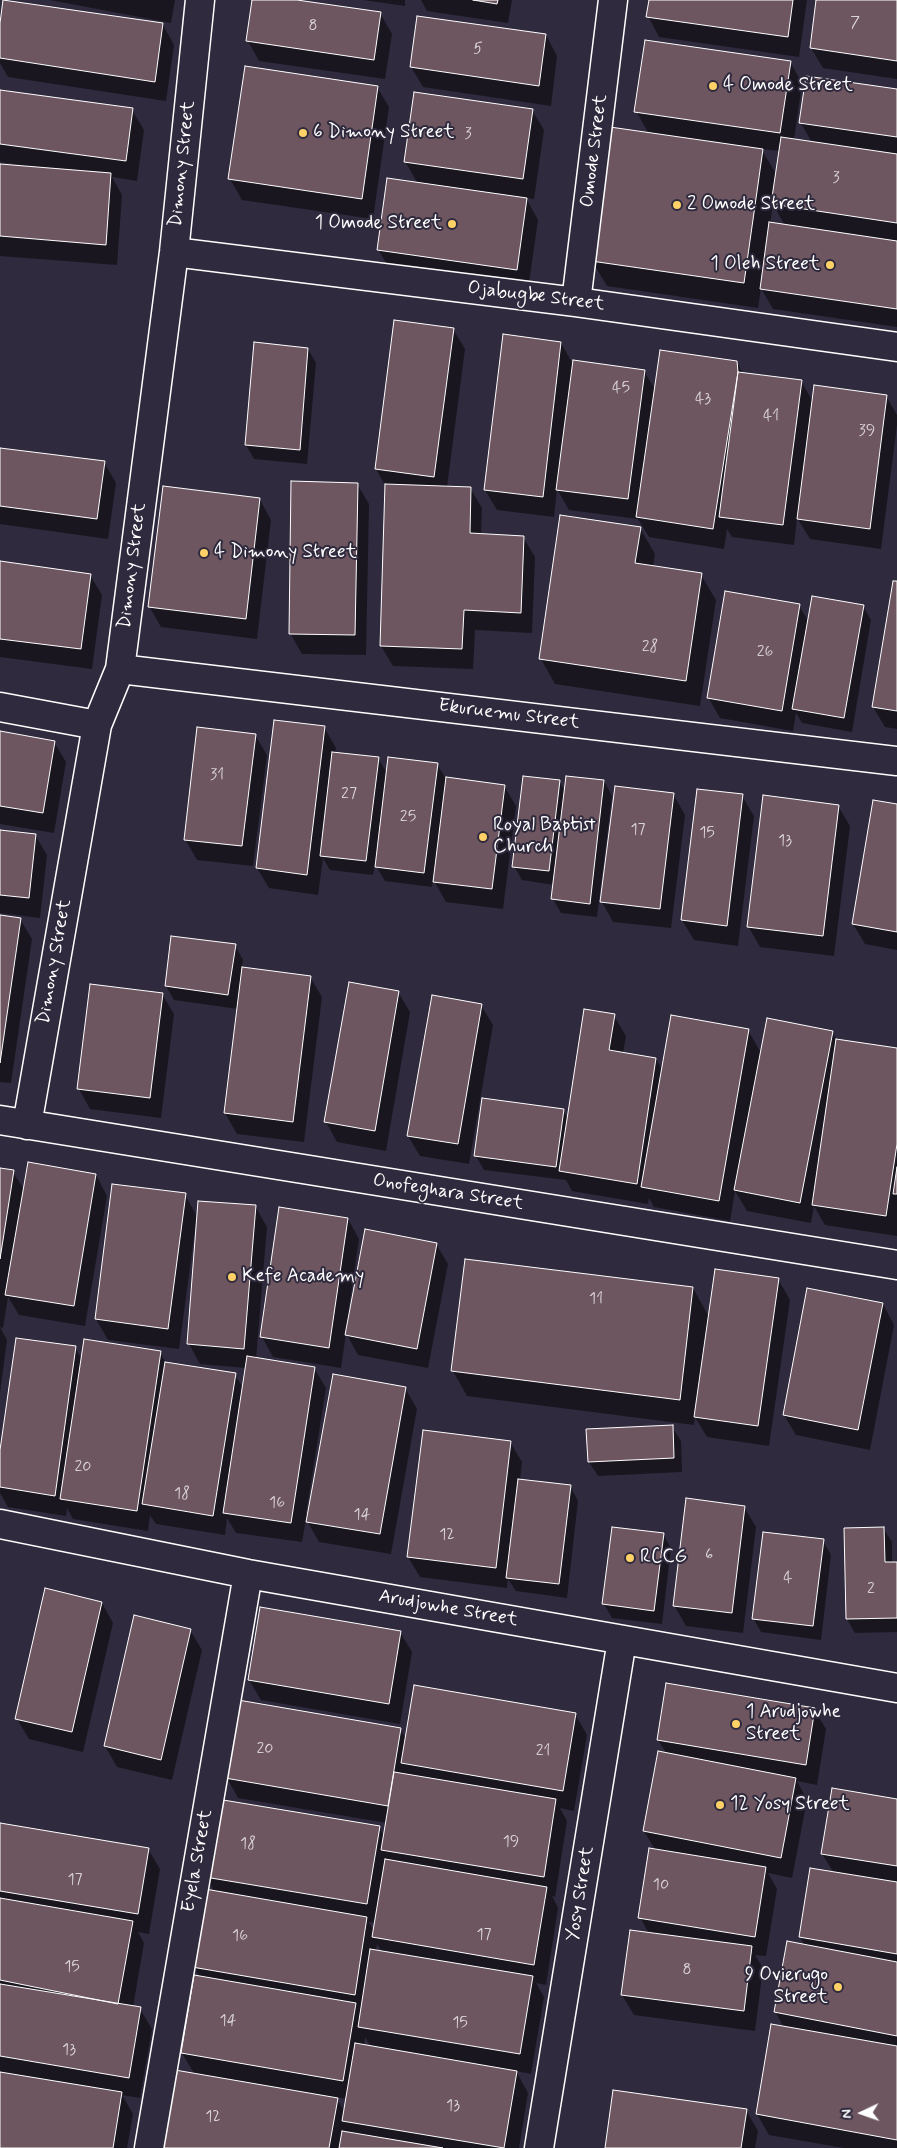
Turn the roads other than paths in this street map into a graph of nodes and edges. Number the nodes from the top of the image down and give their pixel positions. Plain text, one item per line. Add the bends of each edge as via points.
1 (200, 0) edge
2 (613, 0) edge
3 (174, 252) junction
4 (576, 302) junction
5 (897, 347) edge
6 (120, 670) junction
7 (0, 708) edge
8 (97, 725) junction
9 (897, 761) edge
10 (0, 1120) edge
11 (26, 1125) junction
12 (897, 1265) edge
13 (0, 1524) edge
14 (248, 1574) junction
15 (622, 1640) junction
16 (897, 1688) edge
17 (149, 2148) edge
18 (539, 2148) edge

1 - 3 street, Dimony Street
2 - 4 street, Omode Street
3 - 4 street, Ojabugbe Street
3 - 6 street, Dimony Street
4 - 5 street, Ojabugbe Street
6 - 8 street, Dimony Street
6 - 9 street, Ekuruemu Street
7 - 8 street
8 - 11 street, Dimony Street
10 - 11 street, Onofeghara Street
11 - 12 street, Onofeghara Street
13 - 14 street, Arudjowhe Street
14 - 15 street, Arudjowhe Street
14 - 17 street, Eyela Street
15 - 16 street, Arudjowhe Street
15 - 18 street, Yosy Street

